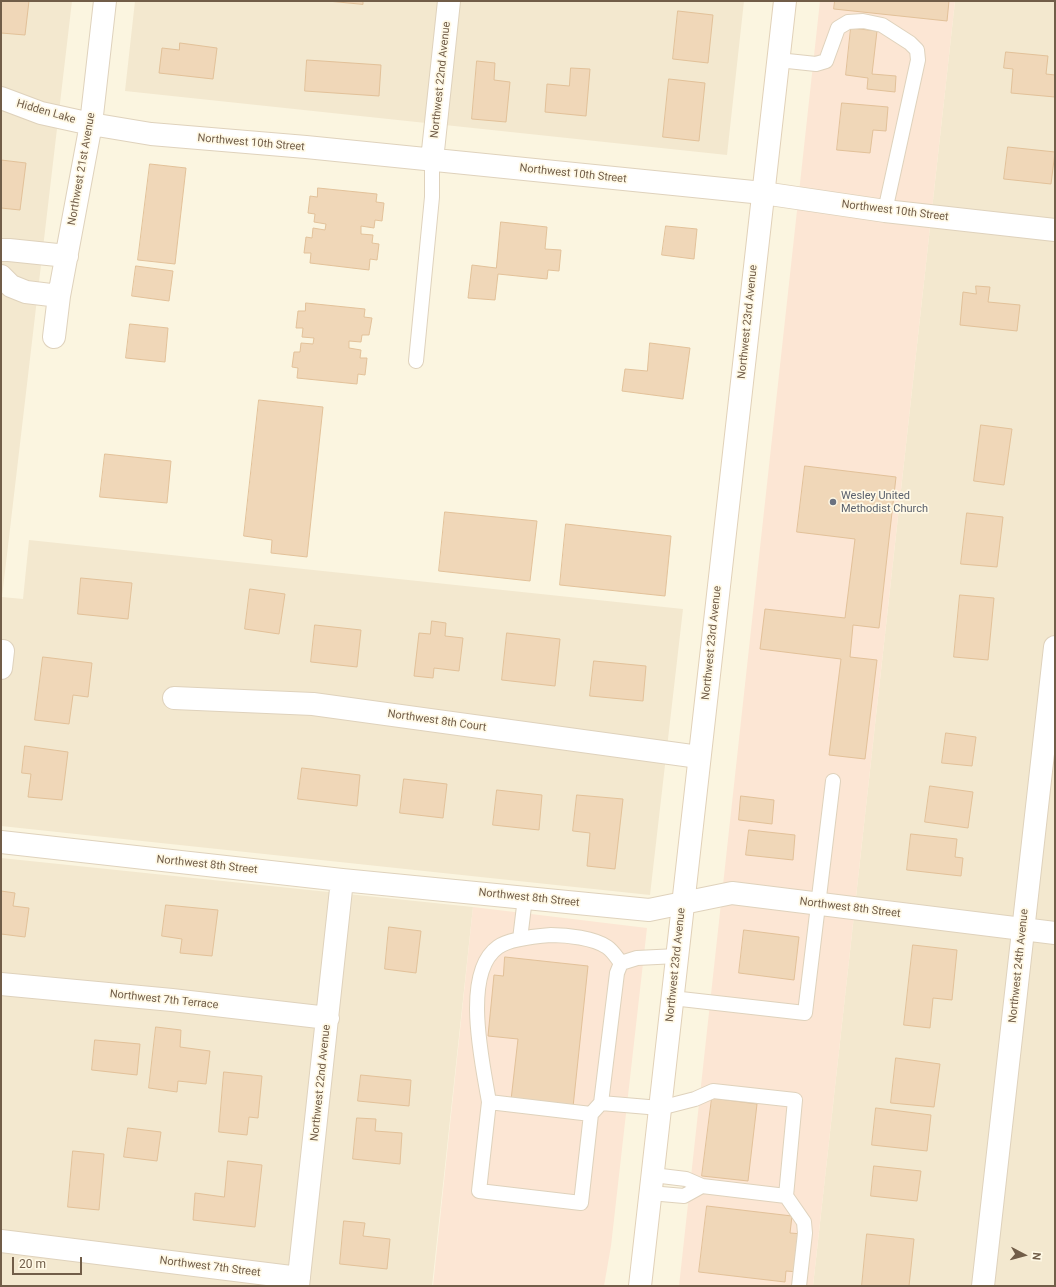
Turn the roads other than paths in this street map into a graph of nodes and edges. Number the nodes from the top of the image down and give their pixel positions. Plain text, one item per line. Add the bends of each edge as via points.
1 (105, 1) edge
2 (449, 1) edge
3 (785, 1) edge
4 (778, 60) junction
5 (1, 98) edge
6 (91, 124) junction
7 (432, 160) junction
8 (763, 193) junction
9 (885, 211) junction
10 (1055, 230) edge
11 (1, 250) edge
12 (67, 256) junction
13 (1, 276) edge
14 (59, 296) junction
15 (54, 337) dead end
16 (416, 361) dead end
17 (1055, 647) edge
18 (1, 651) edge
19 (1, 668) edge
20 (174, 698) dead end
21 (699, 757) junction
22 (833, 781) dead end
23 (1, 842) edge
24 (342, 880) junction
25 (525, 898) junction
26 (683, 903) junction
27 (819, 904) junction
28 (1023, 930) junction
29 (1055, 933) edge
30 (520, 939) junction
31 (677, 956) junction
32 (621, 963) junction
33 (1, 984) edge
34 (672, 998) junction
35 (328, 1018) junction
36 (489, 1102) junction
37 (600, 1103) junction
38 (660, 1108) junction
39 (591, 1114) junction
40 (652, 1184) junction
41 (786, 1196) junction
42 (1, 1241) edge
43 (299, 1282) edge
44 (640, 1286) edge
45 (799, 1286) edge
46 (983, 1286) edge

1 - 6 street, Northwest 21st Avenue
2 - 7 street, Northwest 22nd Avenue
3 - 4 street, Northwest 23rd Avenue
4 - 8 street, Northwest 23rd Avenue
4 - 9 lane via 816,64 826,61 838,28 848,22 863,21 882,25 917,50 918,60
5 - 6 street, Hidden Lake via 41,113
6 - 7 street, Northwest 10th Street via 151,134
6 - 12 street, Northwest 21st Avenue
7 - 8 street, Northwest 10th Street
7 - 16 lane via 432,198
8 - 9 street, Northwest 10th Street
8 - 21 street, Northwest 23rd Avenue
9 - 10 street, Northwest 10th Street
11 - 12 street
12 - 14 street, Northwest 21st Avenue
13 - 14 street via 11,286 26,292
14 - 15 street, Northwest 21st Avenue
17 - 28 street, Northwest 24th Avenue
18 - 19 street
20 - 21 street, Northwest 8th Court via 313,704
21 - 26 street, Northwest 23rd Avenue
22 - 27 lane
23 - 24 street, Northwest 8th Street
24 - 25 street, Northwest 8th Street
24 - 35 street, Northwest 22nd Avenue
25 - 26 street, Northwest 8th Street via 649,910
25 - 30 lane
26 - 27 street, Northwest 8th Street via 732,893
26 - 31 street, Northwest 23rd Avenue
27 - 28 street, Northwest 8th Street
27 - 34 lane via 805,1013
28 - 29 street, Northwest 8th Street
28 - 46 street, Northwest 24th Avenue
30 - 32 lane via 566,935 590,940 607,947
30 - 36 lane via 498,947 488,958 481,973 476,1023
31 - 32 lane via 637,958
31 - 34 street, Northwest 23rd Avenue
32 - 37 lane via 617,973
33 - 35 street, Northwest 7th Terrace
34 - 38 street, Northwest 23rd Avenue
35 - 43 street, Northwest 22nd Avenue
36 - 39 lane
36 - 39 lane via 479,1191 581,1203
37 - 38 lane
37 - 39 lane
38 - 40 street, Northwest 23rd Avenue
38 - 41 lane via 713,1091 795,1100
40 - 41 lane via 684,1196 702,1186
40 - 44 street, Northwest 23rd Avenue
41 - 45 lane via 804,1222
42 - 43 street, Northwest 7th Street

